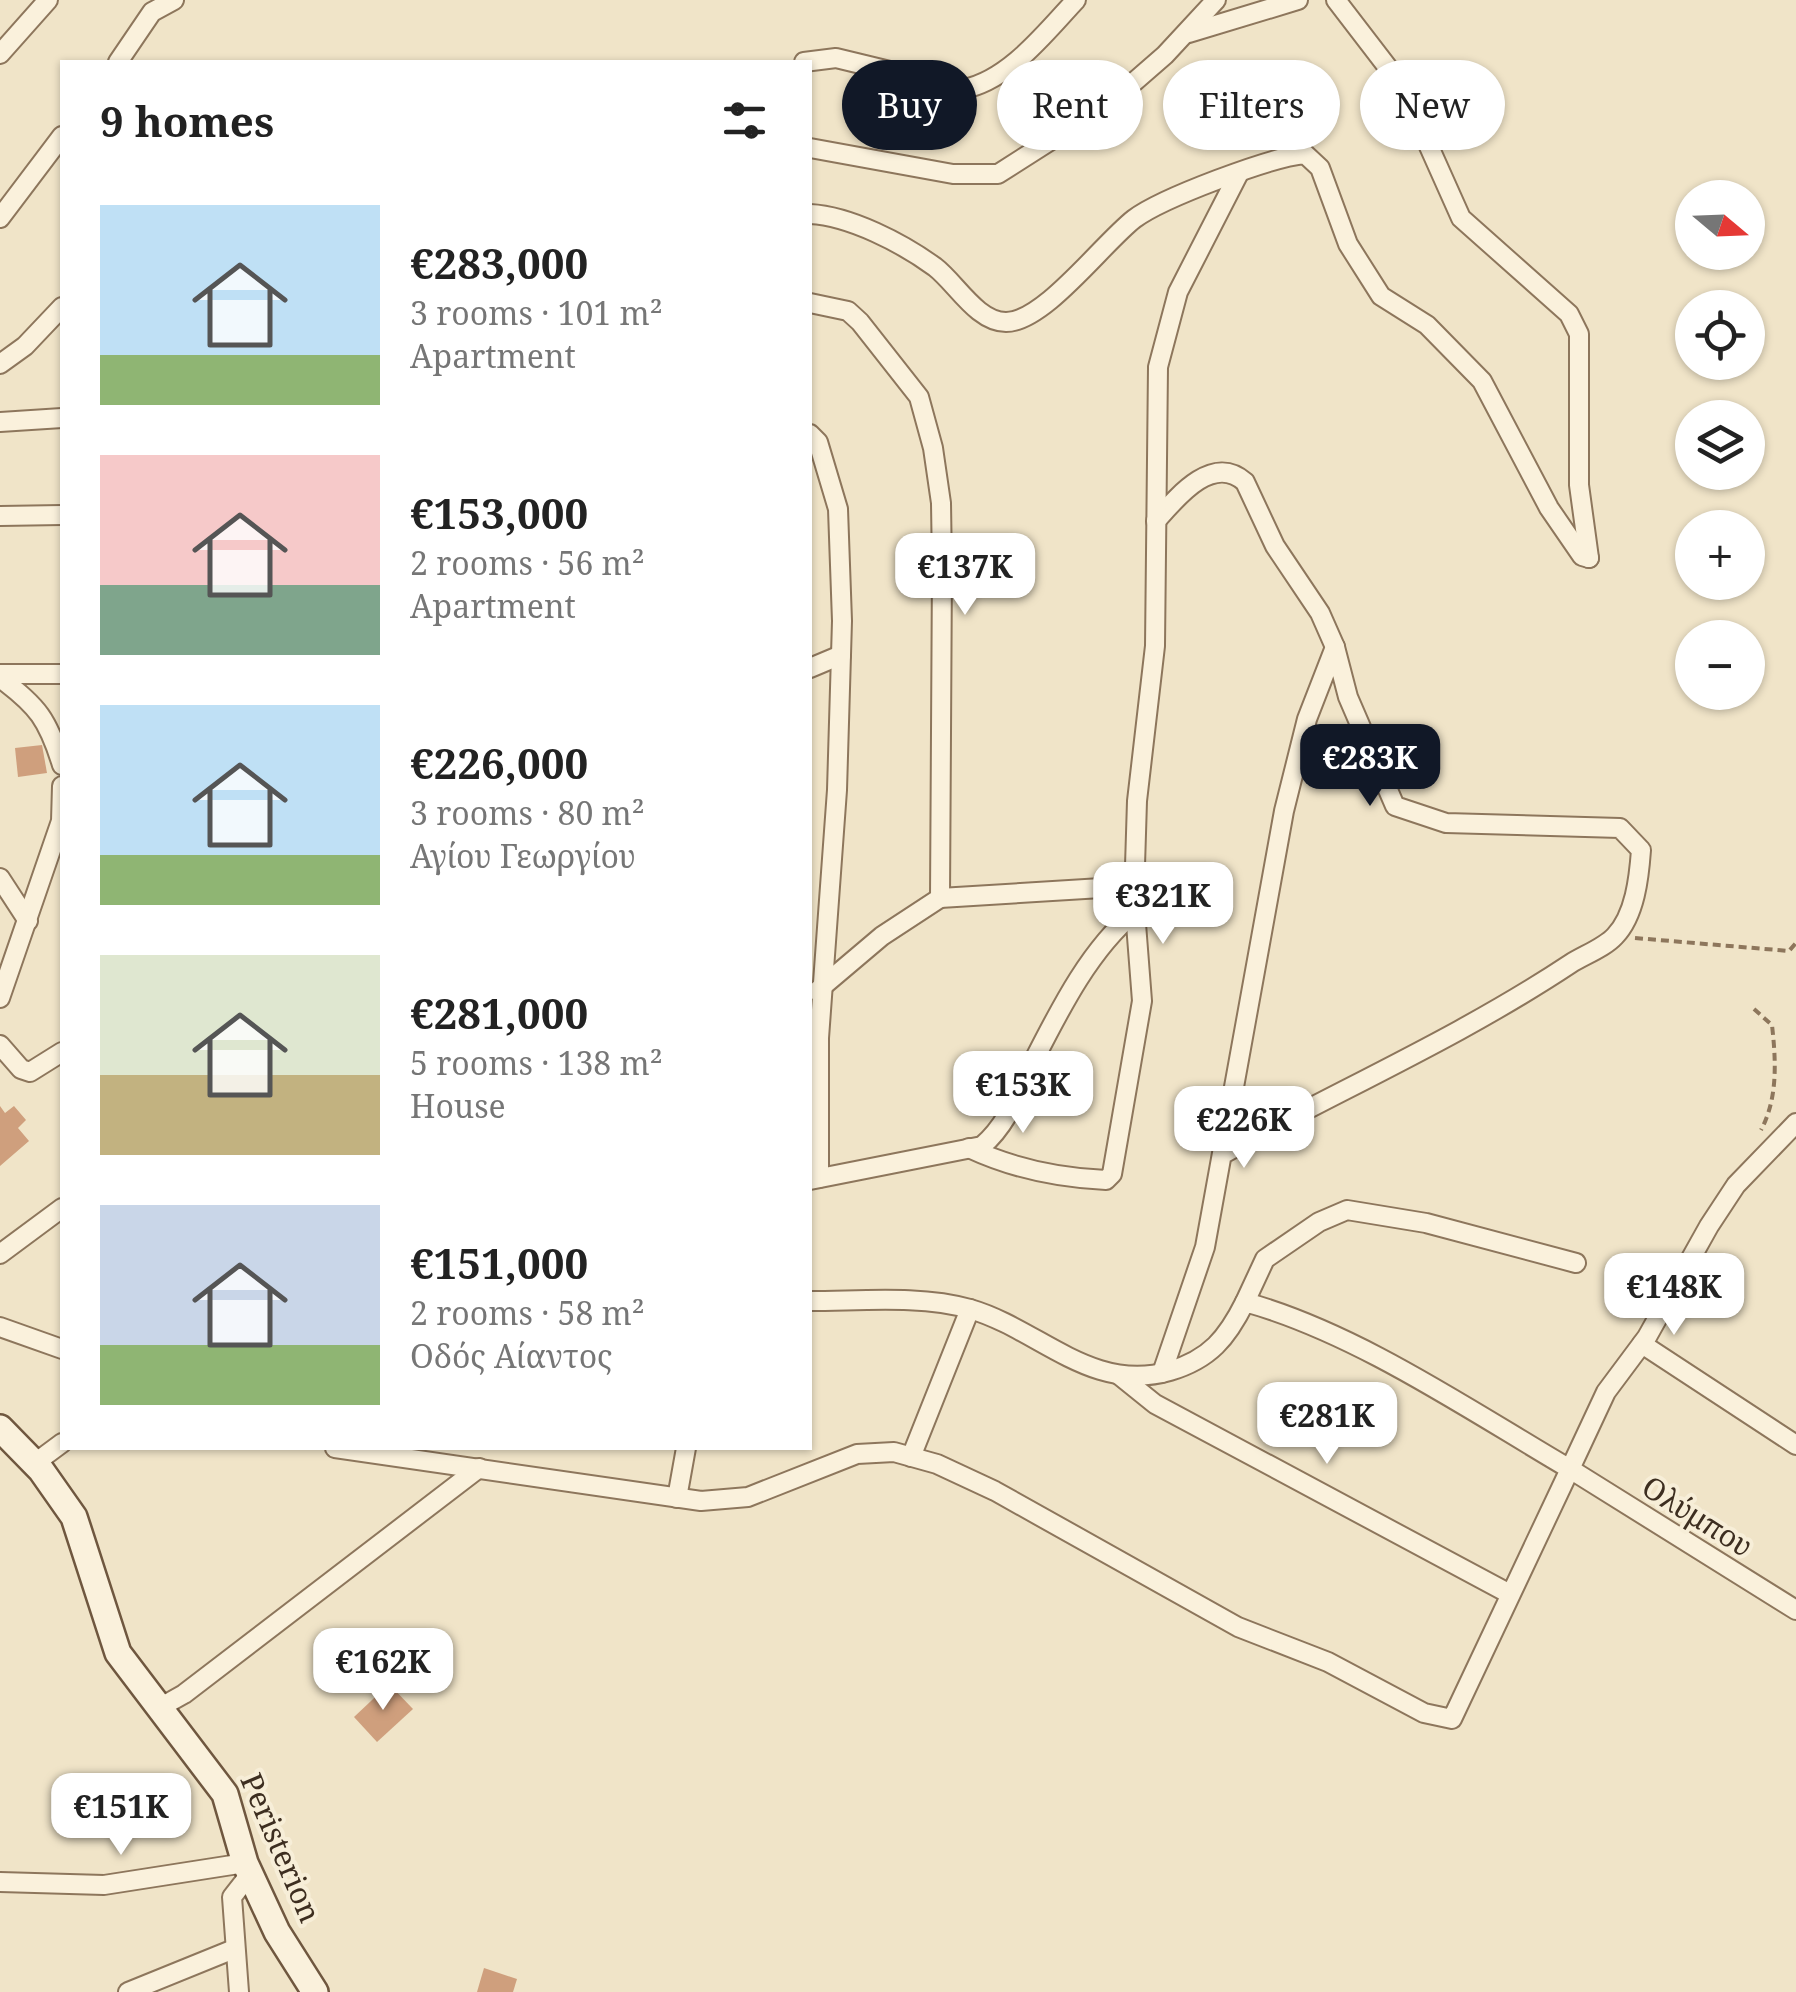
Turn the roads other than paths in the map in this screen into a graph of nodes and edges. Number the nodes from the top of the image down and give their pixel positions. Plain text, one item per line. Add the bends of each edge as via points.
1 (48, 0) edge
2 (174, 0) edge
3 (1076, 0) edge
4 (1216, 0) edge
5 (1298, 0) edge
6 (1336, 0) edge
7 (1184, 35) junction
8 (0, 54) edge
9 (119, 60) edge
10 (812, 61) edge
11 (60, 139) edge
12 (812, 148) edge
13 (1239, 172) junction
14 (812, 214) edge
15 (0, 218) edge
16 (812, 304) edge
17 (60, 309) edge
18 (0, 364) edge
19 (60, 418) edge
20 (0, 422) edge
21 (812, 436) edge
22 (0, 516) edge
23 (60, 516) edge
24 (1156, 521) junction
25 (1335, 647) junction
26 (841, 655) junction
27 (812, 667) edge
28 (60, 674) edge
29 (0, 676) edge
30 (60, 760) edge
31 (60, 827) edge
32 (831, 870) junction
33 (0, 878) edge
34 (812, 880) edge
35 (1134, 886) junction
36 (940, 898) junction
37 (1135, 912) junction
38 (28, 921) junction
39 (816, 992) edge
40 (0, 998) edge
41 (0, 1045) edge
42 (60, 1053) edge
43 (1796, 1124) edge
44 (969, 1148) junction
45 (1223, 1154) junction
46 (815, 1179) edge
47 (60, 1209) edge
48 (0, 1254) edge
49 (1576, 1264) dead end
50 (812, 1301) edge
51 (1245, 1302) junction
52 (970, 1309) junction
53 (0, 1327) edge
54 (1642, 1344) junction
55 (60, 1348) edge
56 (1162, 1373) junction
57 (1118, 1375) junction
58 (2, 1433) edge
59 (60, 1444) edge
60 (1796, 1445) edge
61 (364, 1450) edge
62 (686, 1450) edge
63 (450, 1456) edge
64 (912, 1457) junction
65 (35, 1463) junction
66 (478, 1468) junction
67 (1570, 1468) junction
68 (677, 1498) junction
69 (1508, 1593) junction
70 (1796, 1610) edge
71 (159, 1708) junction
72 (247, 1869) junction
73 (0, 1882) edge
74 (234, 1949) junction
75 (128, 1992) edge
76 (239, 1992) edge
77 (315, 1992) edge

1 - 8 street
2 - 9 street via 152,12
3 - 10 street via 983,85 964,89 836,58
4 - 7 street
5 - 7 street
6 - 13 street via 1402,86 1460,218 1570,314 1580,334 1579,485 1589,558 1549,508 1482,381 1427,325 1381,296 1348,244 1320,168 1304,154 1276,156
7 - 12 street via 1110,102 998,174 952,174
11 - 15 street
13 - 14 street via 1138,216 1033,317 1006,322 991,319 934,267 834,215
13 - 24 street via 1178,292 1158,367
16 - 36 street via 848,311 860,322 918,397 934,448 942,567
17 - 18 street
19 - 20 street
21 - 26 street via 838,510
22 - 23 street
24 - 25 street via 1214,472 1237,475
24 - 35 street via 1155,646 1136,801
25 - 45 street via 1288,792
25 - 45 street via 1379,774 1403,812 1482,825 1620,828 1641,850 1640,873 1615,937 1466,1029
26 - 27 street
26 - 32 street
28 - 29 street
29 - 30 street via 34,702
31 - 38 street
32 - 34 street
32 - 39 street
33 - 38 street
35 - 36 street
35 - 37 street
36 - 39 street
37 - 44 street via 1057,1014 999,1132
37 - 44 street via 1142,1002 1112,1174 1106,1180 1055,1174
38 - 40 street
39 - 46 street
41 - 42 street via 30,1072
43 - 54 street via 1736,1184
44 - 46 street
45 - 56 street via 1205,1247
47 - 48 street
49 - 51 street via 1426,1223 1347,1210 1265,1259
50 - 52 street
51 - 56 street via 1209,1354
51 - 67 street, Ολύμπου via 1340,1339
52 - 57 street
52 - 64 street
53 - 55 street
54 - 60 street
54 - 67 street via 1606,1392
56 - 57 street
57 - 69 street via 1155,1404
58 - 65 street, Peristerion
59 - 65 street
61 - 63 street
62 - 68 street
63 - 66 street
64 - 68 street via 857,1454 748,1497
64 - 69 street via 994,1490 1238,1627 1328,1662 1424,1713 1452,1719
65 - 71 street, Peristerion via 74,1517 118,1653
66 - 68 street
66 - 71 street
67 - 69 street
67 - 70 street, Ολύμπου
71 - 72 street, Peristerion via 226,1794
72 - 73 street via 104,1884
72 - 74 street via 232,1897
72 - 77 street, Peristerion
74 - 75 street
74 - 76 street

